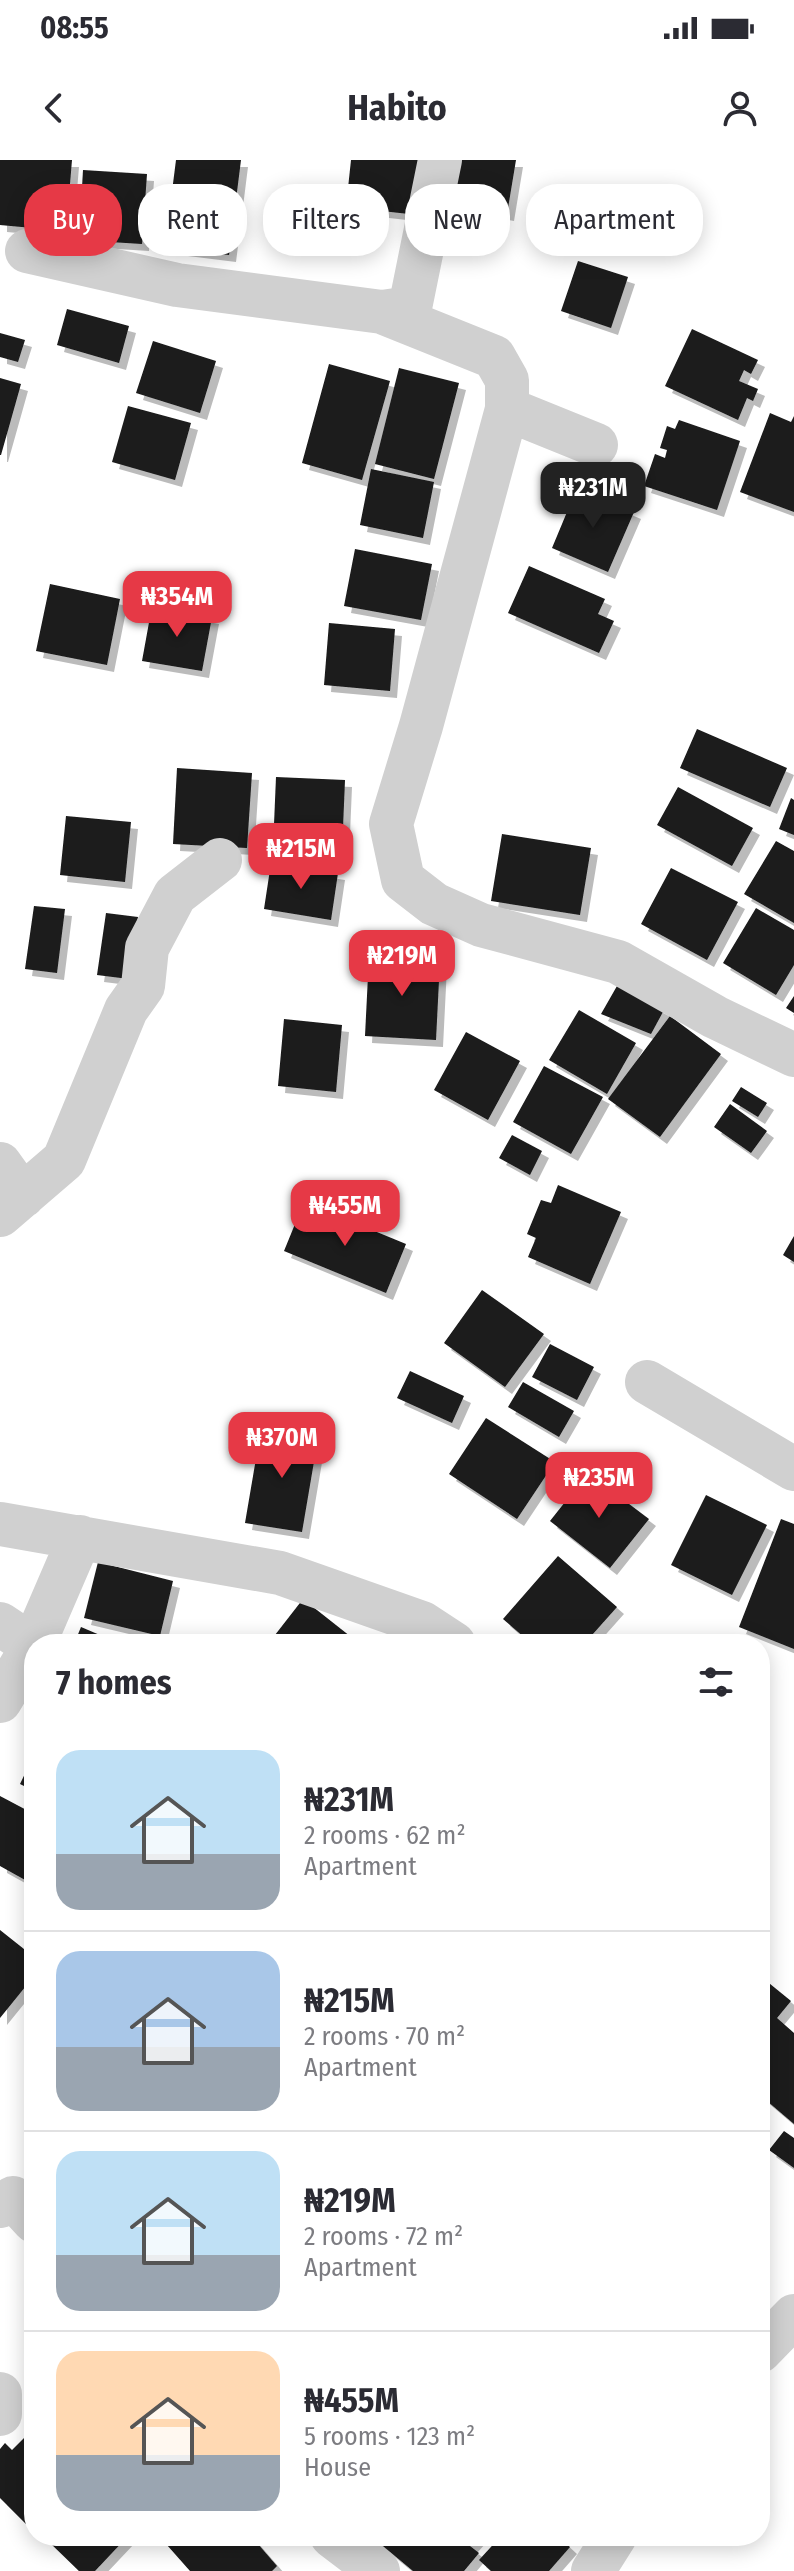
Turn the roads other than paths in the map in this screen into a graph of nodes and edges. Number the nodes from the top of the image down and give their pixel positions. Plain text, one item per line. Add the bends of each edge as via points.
1 (440, 160) edge
2 (49, 256) edge
3 (382, 312) junction
4 (507, 409) junction
5 (596, 445) dead end
6 (220, 860) dead end
7 (794, 1055) edge
8 (8, 1192) edge
9 (647, 1382) dead end
10 (794, 1469) edge
11 (0, 1524) edge
12 (80, 1537) junction
13 (439, 1634) edge
14 (16, 1635) edge
15 (0, 1701) edge
16 (794, 2316) edge
17 (770, 2341) edge
18 (0, 2394) edge
19 (0, 2414) edge
20 (345, 2546) edge
21 (609, 2546) edge
22 (378, 2571) edge
23 (593, 2571) edge

1 - 3 street via 410,308
2 - 3 street via 177,285
3 - 4 street via 494,357 507,380
4 - 5 street
4 - 7 street via 391,824 403,880 434,904 481,925 618,962
6 - 8 street via 175,895 147,948 143,986 126,1010 64,1160
9 - 10 street
11 - 12 street
12 - 13 street via 280,1573 422,1623
12 - 14 street
14 - 15 street
16 - 17 street
18 - 19 street
20 - 22 street
21 - 23 street

